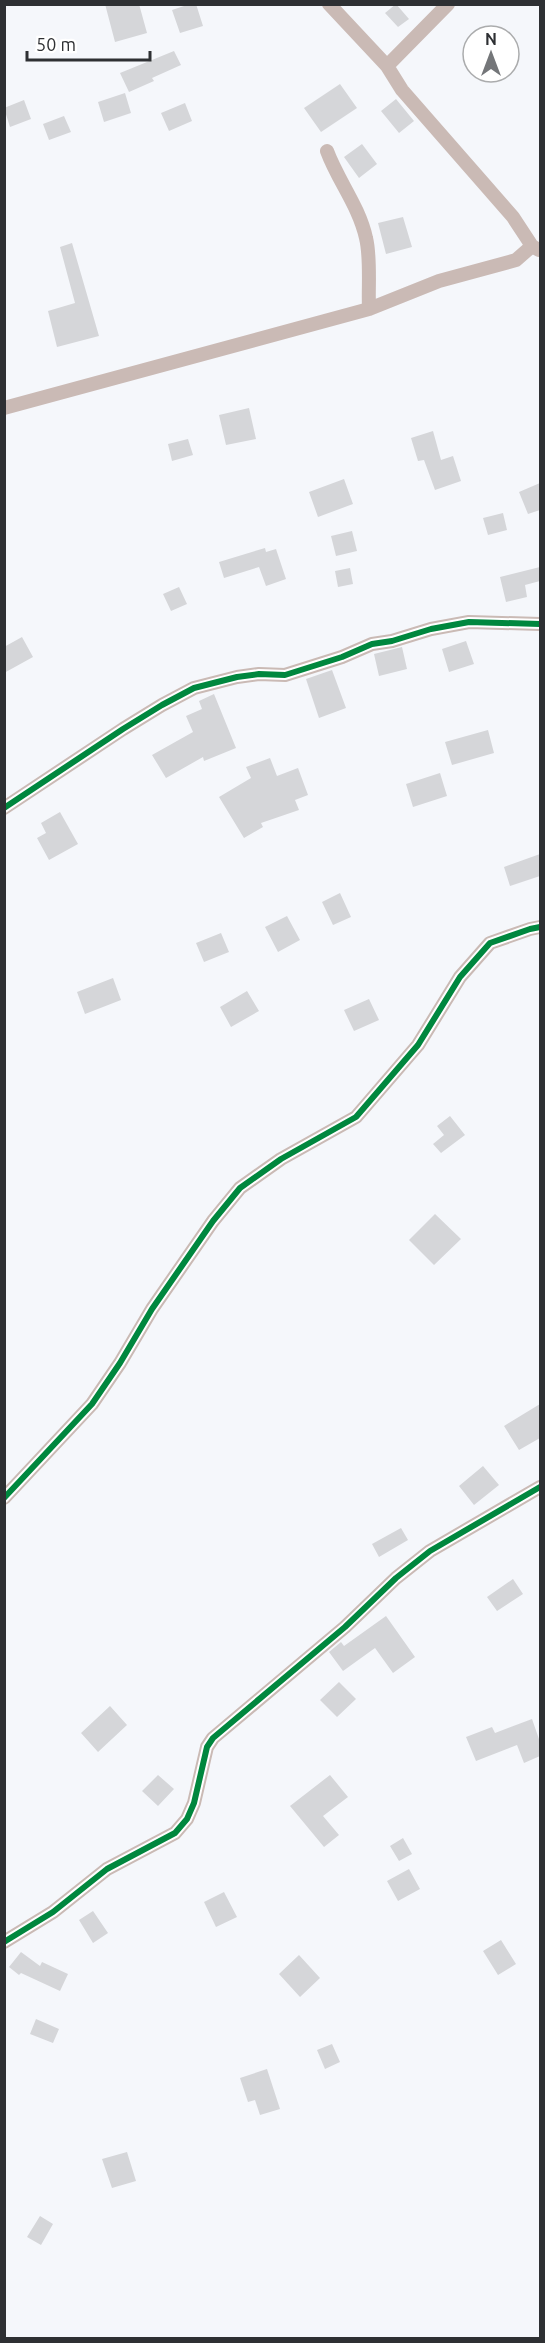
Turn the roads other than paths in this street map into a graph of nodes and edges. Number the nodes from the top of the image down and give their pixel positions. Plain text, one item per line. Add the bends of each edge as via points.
1 (329, 4) edge
2 (448, 4) edge
3 (387, 66) junction
4 (327, 152) dead end
5 (536, 248) edge
6 (369, 309) junction
7 (4, 408) edge
8 (540, 624) edge
9 (4, 808) edge
10 (540, 927) edge
11 (540, 1487) edge
12 (4, 1498) edge
13 (4, 1942) edge

1 - 3 street
2 - 3 street
3 - 5 street via 402,90
4 - 6 street via 354,204 366,238
5 - 6 street via 516,260 439,281
6 - 7 street
8 - 9 street via 469,622 431,629 372,644 285,675 258,674 194,688 113,735
10 - 12 street via 490,943 460,977 418,1045 356,1117 281,1159 240,1188 152,1309 92,1404
11 - 13 street via 430,1551 213,1738 207,1747 188,1819 176,1833 107,1869 53,1912

